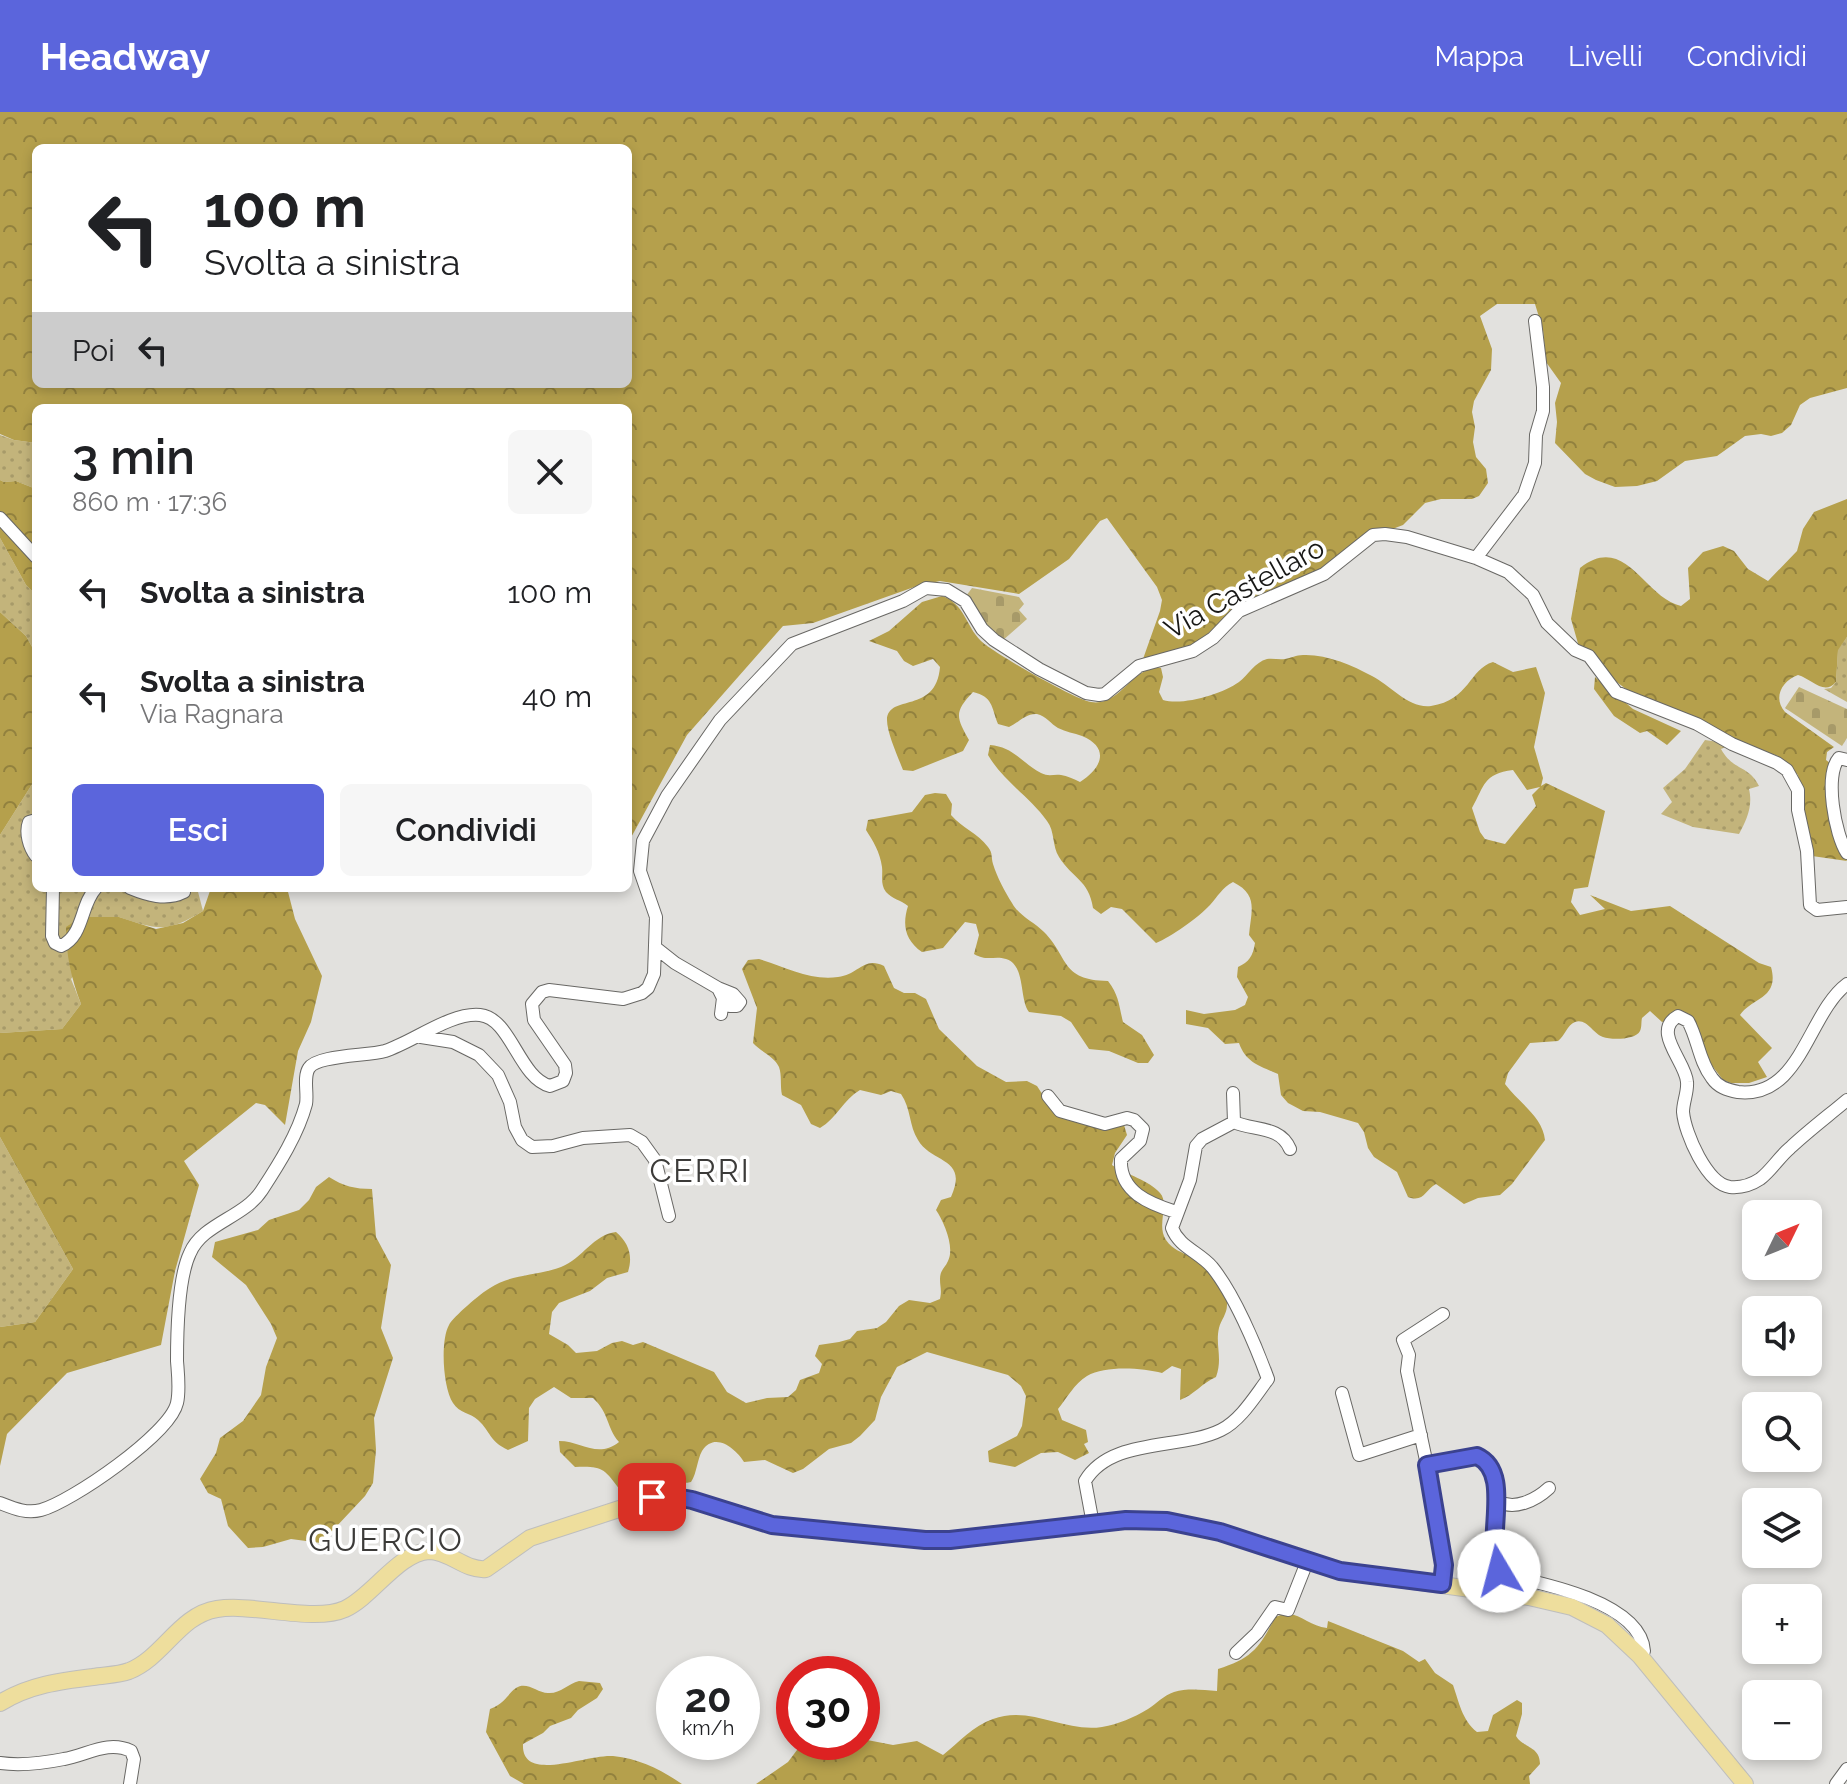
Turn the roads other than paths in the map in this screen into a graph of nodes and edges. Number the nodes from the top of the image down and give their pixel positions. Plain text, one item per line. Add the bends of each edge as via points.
1 (1535, 321) dead end
2 (0, 518) edge
3 (32, 553) edge
4 (1476, 558) junction
5 (1847, 760) edge
6 (32, 821) edge
7 (32, 850) edge
8 (1847, 853) edge
9 (53, 892) edge
10 (93, 892) edge
11 (144, 892) edge
12 (184, 892) dead end
13 (1847, 907) edge
14 (656, 948) junction
15 (1847, 984) edge
16 (721, 1001) dead end
17 (420, 1036) junction
18 (1233, 1093) dead end
19 (1048, 1096) dead end
20 (1847, 1100) edge
21 (1234, 1122) junction
22 (1290, 1149) dead end
23 (1176, 1212) junction
24 (669, 1216) dead end
25 (1443, 1314) dead end
26 (1342, 1393) dead end
27 (1421, 1435) junction
28 (1427, 1465) junction
29 (1549, 1488) dead end
30 (1498, 1501) junction
31 (0, 1503) edge
32 (1093, 1524) junction
33 (1307, 1562) junction
34 (1442, 1584) junction
35 (1236, 1653) dead end
36 (1640, 1656) junction
37 (0, 1703) edge
38 (0, 1763) edge
39 (1847, 1769) edge
40 (130, 1784) edge
41 (1745, 1784) edge
42 (1836, 1784) edge

1 - 4 street via 1543,411 1535,463 1524,495
2 - 3 street
4 - 13 street, Via Castellaro via 1508,572 1533,595 1547,623 1589,656 1616,692 1697,724 1787,770 1798,790 1812,908
4 - 14 street, Via Castellaro via 1392,533 1373,535 1324,574 1239,611 1193,651 1139,666 1099,695 1039,669 994,640 965,601 947,590 926,588 809,635 789,645 720,720 643,841 640,871 656,917
5 - 8 street via 1839,758 1833,773 1836,829
6 - 7 street via 27,829
9 - 10 street via 52,936 61,946 73,936
11 - 12 street via 170,897
14 - 16 street
14 - 17 street via 652,980 635,996 612,999 549,990 537,997 532,1004 534,1020 565,1065 565,1077 554,1085 543,1084 488,1016 459,1017
15 - 20 street via 1791,1065 1757,1090 1718,1085 1688,1021 1678,1016 1668,1028 1687,1081 1685,1123 1705,1168 1725,1186 1742,1187 1762,1178
17 - 24 street via 453,1042 479,1055 498,1075 515,1127 532,1147 633,1136 655,1160
17 - 31 street via 384,1051 333,1058 309,1068 306,1104 261,1192 190,1251 177,1329 177,1403 165,1426 52,1506 28,1511
18 - 21 street
19 - 23 street via 1060,1111 1098,1123 1127,1118 1138,1122 1143,1129 1140,1141 1121,1159 1125,1179 1138,1196
21 - 22 street via 1271,1132
21 - 23 street via 1196,1146 1190,1180
23 - 32 street via 1175,1236 1210,1265 1227,1289 1268,1379 1221,1430 1133,1450 1094,1470 1085,1481
25 - 27 street via 1403,1340
26 - 27 street via 1359,1455
27 - 28 street
28 - 30 street via 1470,1455 1485,1459
28 - 34 street via 1444,1565
29 - 30 street via 1529,1502
30 - 36 street via 1493,1542 1499,1571 1615,1611 1639,1632 1644,1651
32 - 33 main road via 1136,1519 1193,1525
32 - 37 main road via 925,1540 772,1525 692,1500 659,1496 530,1538 486,1569 433,1551 419,1554 342,1610 213,1610 191,1619 150,1658 126,1672 43,1684
33 - 34 main road via 1349,1573
33 - 35 street via 1288,1610 1275,1607
34 - 36 main road via 1572,1607 1607,1625
36 - 41 main road
38 - 40 street via 40,1763 122,1747 134,1759
39 - 42 street

